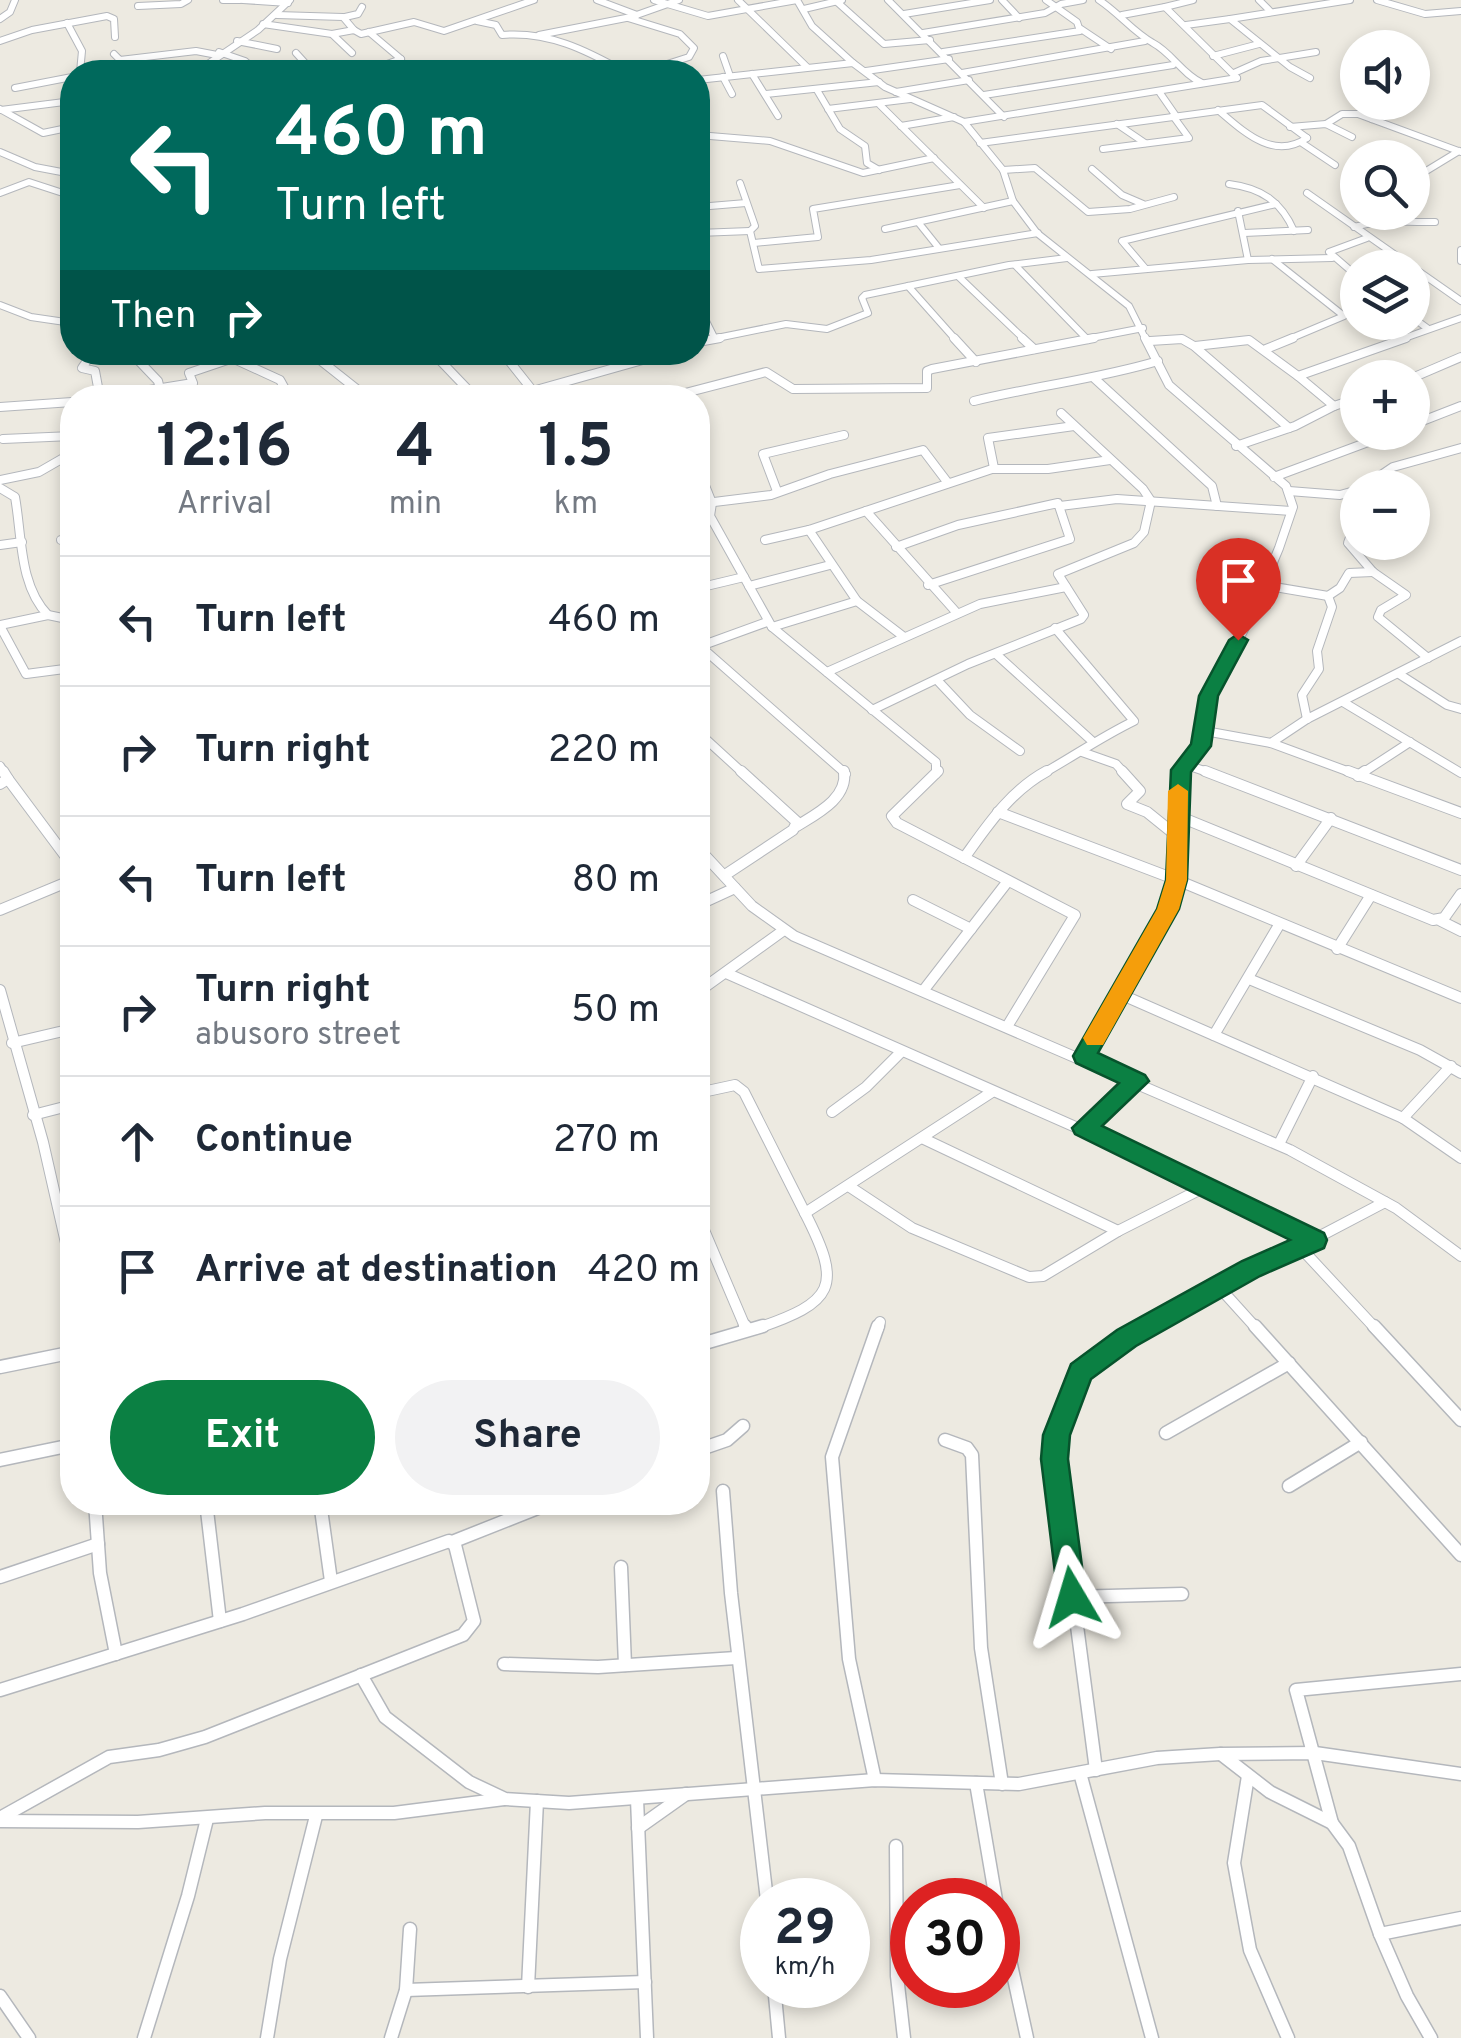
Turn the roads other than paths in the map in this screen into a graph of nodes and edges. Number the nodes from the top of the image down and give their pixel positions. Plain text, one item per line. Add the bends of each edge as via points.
1 (15, 0) edge
2 (188, 0) edge
3 (223, 0) edge
4 (241, 0) edge
5 (534, 0) edge
6 (598, 0) edge
7 (654, 0) edge
8 (679, 0) edge
9 (738, 0) edge
10 (797, 0) edge
11 (845, 0) edge
12 (888, 0) edge
13 (990, 0) edge
14 (1002, 0) edge
15 (1046, 0) edge
16 (1083, 0) edge
17 (1099, 0) edge
18 (1194, 0) edge
19 (1259, 0) edge
20 (1304, 0) edge
21 (1350, 0) edge
22 (1377, 0) edge
23 (289, 1) edge
24 (836, 1) edge
25 (1333, 1) edge
26 (667, 5) junction
27 (138, 6) dead end
28 (1310, 6) junction
29 (362, 7) dead end
30 (1165, 7) junction
31 (750, 8) junction
32 (1058, 8) junction
33 (804, 9) junction
34 (1461, 11) edge
35 (1270, 12) junction
36 (904, 14) junction
37 (277, 15) junction
38 (638, 15) junction
39 (1122, 15) junction
40 (345, 18) junction
41 (627, 18) junction
42 (1019, 18) junction
43 (0, 19) edge
44 (1230, 19) junction
45 (475, 20) junction
46 (67, 23) junction
47 (262, 24) junction
48 (1186, 25) junction
49 (1081, 29) junction
50 (354, 30) junction
51 (369, 32) junction
52 (923, 33) junction
53 (332, 34) junction
54 (539, 35) junction
55 (116, 37) dead end
56 (930, 40) junction
57 (0, 41) edge
58 (237, 41) junction
59 (1145, 41) junction
60 (1259, 44) junction
61 (276, 49) dead end
62 (1111, 49) junction
63 (1316, 52) dead end
64 (296, 53) dead end
65 (352, 53) dead end
66 (114, 54) dead end
67 (218, 54) junction
68 (1272, 54) junction
69 (723, 56) dead end
70 (946, 56) junction
71 (1213, 56) junction
72 (1280, 58) junction
73 (81, 60) edge
74 (211, 60) edge
75 (241, 60) edge
76 (302, 60) edge
77 (401, 60) edge
78 (602, 60) edge
79 (679, 60) edge
80 (1261, 61) junction
81 (853, 62) junction
82 (1173, 64) junction
83 (808, 68) junction
84 (866, 71) junction
85 (962, 73) junction
86 (1234, 73) junction
87 (752, 74) junction
88 (726, 76) junction
89 (710, 78) edge
90 (1310, 78) dead end
91 (60, 79) edge
92 (969, 80) junction
93 (879, 82) junction
94 (1219, 83) junction
95 (15, 88) dead end
96 (817, 90) junction
97 (896, 92) junction
98 (1160, 92) junction
99 (732, 94) dead end
100 (766, 94) junction
101 (984, 95) junction
102 (911, 98) junction
103 (60, 103) edge
104 (880, 104) junction
105 (828, 108) junction
106 (1217, 109) junction
107 (1, 110) edge
108 (778, 116) dead end
109 (1175, 116) junction
110 (955, 117) junction
111 (1004, 117) junction
112 (1340, 117) edge
113 (1375, 120) edge
114 (964, 122) junction
115 (1117, 124) junction
116 (1326, 124) junction
117 (900, 126) junction
118 (1290, 127) junction
119 (60, 129) edge
120 (710, 136) edge
121 (1352, 137) dead end
122 (1302, 142) junction
123 (980, 143) junction
124 (1145, 143) junction
125 (1103, 149) dead end
126 (1460, 151) edge
127 (0, 152) edge
128 (934, 158) junction
129 (1335, 165) dead end
130 (1092, 168) dead end
131 (1430, 169) edge
132 (1002, 170) junction
133 (880, 171) junction
134 (60, 172) edge
135 (740, 182) dead end
136 (1228, 184) dead end
137 (960, 185) junction
138 (60, 192) edge
139 (1306, 192) dead end
140 (0, 194) edge
141 (1174, 197) dead end
142 (1013, 201) junction
143 (746, 204) junction
144 (1138, 204) junction
145 (1276, 204) junction
146 (710, 206) edge
147 (984, 208) junction
148 (1238, 212) junction
149 (1340, 217) edge
150 (918, 222) junction
151 (1430, 222) edge
152 (1436, 222) dead end
153 (884, 229) dead end
154 (1308, 230) dead end
155 (1358, 230) edge
156 (750, 231) junction
157 (1294, 231) junction
158 (710, 233) edge
159 (1244, 233) junction
160 (1038, 234) junction
161 (1367, 238) junction
162 (754, 243) junction
163 (938, 248) junction
164 (1461, 250) edge
165 (1067, 258) junction
166 (1332, 258) junction
167 (1272, 259) junction
168 (1248, 260) junction
169 (1461, 261) edge
170 (1015, 264) junction
171 (1340, 264) edge
172 (1145, 268) junction
173 (1092, 274) junction
174 (959, 277) junction
175 (908, 286) junction
176 (1456, 293) edge
177 (1461, 301) edge
178 (0, 305) edge
179 (1461, 318) edge
180 (60, 321) edge
181 (1430, 327) edge
182 (1143, 328) junction
183 (710, 329) edge
184 (714, 337) junction
185 (710, 338) edge
186 (1088, 340) junction
187 (1395, 340) edge
188 (1150, 341) junction
189 (1194, 346) junction
190 (1266, 348) junction
191 (1034, 349) junction
192 (1461, 357) edge
193 (1158, 361) junction
194 (976, 362) junction
195 (84, 365) edge
196 (142, 365) edge
197 (210, 365) edge
198 (248, 365) edge
199 (329, 365) edge
200 (444, 365) edge
201 (512, 365) edge
202 (627, 365) edge
203 (1430, 370) edge
204 (1298, 376) junction
205 (1094, 378) junction
206 (98, 385) edge
207 (161, 385) edge
208 (188, 385) edge
209 (283, 385) edge
210 (353, 385) edge
211 (464, 385) edge
212 (528, 385) edge
213 (555, 385) edge
214 (710, 387) edge
215 (974, 400) dead end
216 (60, 403) edge
217 (1340, 404) edge
218 (1334, 406) junction
219 (1461, 406) edge
220 (0, 407) edge
221 (1060, 413) dead end
222 (1430, 419) edge
223 (1074, 426) junction
224 (1289, 428) junction
225 (844, 435) dead end
226 (60, 437) edge
227 (3, 439) dead end
228 (1236, 446) junction
229 (1461, 448) edge
230 (1346, 450) edge
231 (60, 457) edge
232 (1110, 460) junction
233 (994, 468) junction
234 (1388, 470) edge
235 (1274, 477) junction
236 (0, 480) edge
237 (948, 483) junction
238 (0, 488) edge
239 (777, 491) junction
240 (1289, 491) junction
241 (1340, 491) edge
242 (710, 497) edge
243 (1151, 501) junction
244 (712, 502) junction
245 (1060, 506) junction
246 (1217, 506) junction
247 (866, 511) junction
248 (1292, 511) junction
249 (809, 530) junction
250 (765, 540) dead end
251 (22, 542) junction
252 (0, 545) edge
253 (896, 547) junction
254 (1363, 560) edge
255 (830, 565) junction
256 (1373, 572) junction
257 (746, 582) junction
258 (928, 584) junction
259 (1263, 585) junction
260 (710, 586) edge
261 (1066, 587) junction
262 (1328, 596) junction
263 (857, 601) junction
264 (956, 612) junction
265 (48, 616) junction
266 (60, 618) edge
267 (769, 624) junction
268 (0, 625) edge
269 (1055, 628) junction
270 (904, 637) junction
271 (1461, 641) edge
272 (710, 643) edge
273 (996, 654) junction
274 (710, 656) edge
275 (1428, 658) junction
276 (60, 670) edge
277 (827, 672) junction
278 (1399, 674) junction
279 (938, 682) junction
280 (1343, 702) junction
281 (872, 710) junction
282 (1461, 710) edge
283 (1307, 718) junction
284 (1206, 732) junction
285 (1092, 741) junction
286 (1410, 742) junction
287 (710, 743) edge
288 (1270, 743) junction
289 (1020, 751) dead end
290 (1082, 752) junction
291 (1184, 764) junction
292 (0, 766) edge
293 (1461, 772) edge
294 (1358, 776) junction
295 (4, 782) edge
296 (998, 812) junction
297 (1461, 813) edge
298 (1178, 816) junction
299 (1331, 818) junction
300 (798, 826) junction
301 (1178, 837) junction
302 (60, 850) edge
303 (964, 858) junction
304 (710, 860) edge
305 (1296, 866) junction
306 (1461, 870) edge
307 (726, 875) junction
308 (1176, 880) junction
309 (1008, 882) junction
310 (60, 885) edge
311 (736, 888) junction
312 (1461, 894) edge
313 (1371, 895) junction
314 (710, 900) edge
315 (913, 900) dead end
316 (0, 910) edge
317 (1440, 920) junction
318 (1279, 924) junction
319 (971, 929) junction
320 (784, 930) junction
321 (1461, 931) edge
322 (1337, 949) junction
323 (726, 974) junction
324 (1249, 979) junction
325 (710, 984) edge
326 (0, 990) edge
327 (922, 991) junction
328 (1120, 994) junction
329 (1461, 998) edge
330 (1008, 1024) junction
331 (60, 1032) edge
332 (1214, 1034) junction
333 (12, 1043) junction
334 (901, 1052) junction
335 (1084, 1056) junction
336 (1456, 1070) edge
337 (1313, 1076) junction
338 (1137, 1081) junction
339 (710, 1090) edge
340 (992, 1092) junction
341 (60, 1108) edge
342 (832, 1112) dead end
343 (32, 1115) junction
344 (1403, 1118) junction
345 (1084, 1128) junction
346 (924, 1139) junction
347 (1279, 1144) junction
348 (1461, 1158) edge
349 (1207, 1186) junction
350 (850, 1187) junction
351 (1385, 1202) junction
352 (805, 1213) junction
353 (60, 1217) edge
354 (1118, 1231) junction
355 (1315, 1240) junction
356 (1299, 1246) junction
357 (710, 1256) edge
358 (1461, 1256) edge
359 (1219, 1286) junction
360 (880, 1322) dead end
361 (747, 1330) junction
362 (710, 1342) edge
363 (60, 1355) edge
364 (1289, 1363) junction
365 (0, 1367) edge
366 (1461, 1420) edge
367 (743, 1426) dead end
368 (1166, 1434) dead end
369 (946, 1440) dead end
370 (1361, 1442) junction
371 (710, 1446) edge
372 (60, 1448) edge
373 (0, 1460) edge
374 (1290, 1486) dead end
375 (723, 1491) dead end
376 (96, 1515) edge
377 (208, 1515) edge
378 (322, 1515) edge
379 (520, 1515) edge
380 (452, 1542) junction
381 (98, 1544) junction
382 (1461, 1555) edge
383 (621, 1567) dead end
384 (0, 1577) edge
385 (331, 1581) junction
386 (1182, 1594) dead end
387 (1072, 1597) junction
388 (220, 1621) junction
389 (116, 1654) junction
390 (736, 1658) junction
391 (504, 1664) dead end
392 (625, 1665) junction
393 (1461, 1674) edge
394 (361, 1676) junction
395 (0, 1690) edge
396 (1315, 1753) junction
397 (1220, 1754) junction
398 (1088, 1772) junction
399 (1461, 1774) edge
400 (1248, 1776) junction
401 (876, 1780) junction
402 (976, 1783) junction
403 (1002, 1784) junction
404 (756, 1790) junction
405 (686, 1794) junction
406 (41, 1798) junction
407 (505, 1799) junction
408 (636, 1799) junction
409 (537, 1801) junction
410 (316, 1816) junction
411 (44, 1818) junction
412 (0, 1819) edge
413 (207, 1819) junction
414 (1332, 1823) junction
415 (638, 1828) junction
416 (896, 1846) dead end
417 (764, 1878) edge
418 (993, 1878) edge
419 (1461, 1918) edge
420 (410, 1930) dead end
421 (1380, 1934) junction
422 (644, 1982) junction
423 (528, 1988) junction
424 (406, 1990) junction
425 (0, 1996) edge
426 (776, 2008) edge
427 (1020, 2008) edge
428 (29, 2038) edge
429 (144, 2038) edge
430 (266, 2038) edge
431 (392, 2038) edge
432 (647, 2038) edge
433 (779, 2038) edge
434 (904, 2038) edge
435 (1026, 2038) edge
436 (1152, 2038) edge
437 (1288, 2038) edge
438 (1430, 2038) edge

1 - 43 street
2 - 27 street
3 - 4 street
4 - 23 street
5 - 45 street
6 - 38 street
7 - 26 street
8 - 26 street
9 - 31 street
10 - 31 street
10 - 33 street
11 - 24 street
12 - 36 street
13 - 36 street
14 - 42 street
15 - 32 street
16 - 32 street
17 - 39 street
18 - 30 street
19 - 35 street
20 - 28 street
21 - 25 street
22 - 34 street via 1425,14
23 - 37 street
24 - 33 street
24 - 56 street via 882,42
25 - 28 street
26 - 31 street via 708,16
26 - 38 street
28 - 35 street
29 - 40 street
30 - 39 street
30 - 48 street
31 - 83 street
32 - 42 street
32 - 49 street
33 - 81 street via 812,26
35 - 44 street
36 - 52 street
37 - 40 street
37 - 47 street
38 - 41 street
39 - 59 street
40 - 50 street
41 - 54 street
41 - 79 street via 680,34 694,48
42 - 52 street
44 - 48 street
44 - 60 street
45 - 51 street via 444,31 413,20
45 - 54 street via 496,25 502,34
46 - 55 street via 112,17
46 - 57 street
46 - 73 street
47 - 53 street
47 - 58 street
48 - 71 street
49 - 62 street
49 - 70 street
50 - 51 street
50 - 53 street
51 - 77 street
52 - 56 street
53 - 65 street
54 - 78 street
56 - 70 street
58 - 61 street
58 - 67 street
59 - 62 street
59 - 82 street
60 - 68 street
60 - 71 street
62 - 85 street
63 - 72 street
64 - 76 street
66 - 67 street via 120,60
67 - 74 street
67 - 75 street
68 - 72 street
68 - 80 street
69 - 88 street
70 - 84 street
70 - 85 street
71 - 86 street
72 - 80 street
72 - 90 street
80 - 86 street
81 - 83 street
81 - 84 street
82 - 94 street via 1193,81
82 - 101 street
83 - 87 street
84 - 93 street
85 - 92 street
86 - 94 street via 1236,79
87 - 88 street
87 - 100 street
88 - 89 street
88 - 99 street
91 - 95 street
92 - 97 street
92 - 101 street
93 - 96 street
93 - 97 street
94 - 98 street
96 - 100 street
96 - 105 street
97 - 102 street
98 - 109 street
98 - 111 street
100 - 108 street
101 - 111 street
102 - 104 street
102 - 110 street
103 - 107 street
104 - 105 street
104 - 117 street
105 - 133 street
106 - 109 street
106 - 118 street via 1265,106
106 - 122 street via 1256,143
107 - 119 street via 43,133
109 - 115 street
109 - 124 street via 1188,138
110 - 114 street
110 - 117 street
111 - 114 street
112 - 116 street
113 - 126 street
114 - 123 street
115 - 123 street
115 - 124 street
116 - 118 street
116 - 121 street
117 - 128 street
118 - 122 street via 1307,139
120 - 133 street via 764,140 856,172
122 - 129 street
123 - 132 street
124 - 125 street
126 - 131 street
127 - 134 street
128 - 133 street
128 - 137 street
130 - 144 street
132 - 142 street
132 - 144 street via 1035,168 1085,211
135 - 143 street
136 - 145 street via 1260,188
137 - 147 street
137 - 162 street via 813,210 816,238
138 - 140 street via 29,182
139 - 149 street
141 - 144 street
142 - 147 street
142 - 160 street
143 - 146 street
143 - 156 street via 755,226
145 - 148 street
145 - 157 street
147 - 150 street
148 - 159 street
148 - 172 street via 1122,241
150 - 153 street
150 - 163 street
151 - 152 street
154 - 157 street
155 - 161 street
156 - 158 street
156 - 162 street
157 - 159 street
159 - 168 street
160 - 163 street
160 - 165 street
161 - 166 street via 1329,252
161 - 176 street
162 - 163 street via 759,269 766,270
164 - 169 street
165 - 170 street
165 - 173 street
166 - 167 street
166 - 171 street
167 - 168 street
167 - 190 street via 1344,316
168 - 172 street
170 - 174 street
170 - 186 street
172 - 173 street
173 - 182 street via 1130,306
174 - 175 street
174 - 191 street
175 - 184 street via 862,296 868,312 831,328 791,324
175 - 194 street
176 - 177 street
178 - 180 street
179 - 181 street
182 - 186 street
182 - 188 street
183 - 184 street
184 - 185 street
186 - 191 street
187 - 204 street
188 - 189 street via 1182,338
188 - 193 street
189 - 190 street via 1250,340
189 - 224 street
190 - 204 street
191 - 194 street
192 - 203 street
193 - 205 street
193 - 228 street via 1169,385
194 - 214 street via 928,370 926,388 792,389 766,372
195 - 206 street via 95,371
196 - 207 street
197 - 208 street via 189,373 194,383
198 - 209 street
199 - 210 street
200 - 211 street
201 - 212 street
202 - 213 street
204 - 218 street
205 - 215 street
205 - 246 street via 1212,486
216 - 220 street
217 - 218 street
218 - 224 street
219 - 222 street
221 - 223 street
223 - 232 street
223 - 233 street via 988,438
224 - 228 street
225 - 239 street via 764,454
226 - 227 street
228 - 235 street
229 - 234 street
230 - 235 street
231 - 236 street via 40,472
232 - 233 street via 1038,470
232 - 243 street
233 - 237 street
235 - 240 street
237 - 239 street via 923,450
237 - 247 street
238 - 251 street via 16,496
239 - 244 street
240 - 241 street
240 - 248 street
242 - 244 street
243 - 245 street
243 - 246 street
243 - 261 street via 1140,537 1061,572
244 - 257 street via 710,516
245 - 253 street via 994,515
245 - 258 street via 1070,539
246 - 248 street
247 - 249 street
247 - 253 street
248 - 259 street
249 - 250 street
249 - 255 street
251 - 252 street
251 - 265 street via 37,604
253 - 258 street
254 - 256 street
255 - 257 street
255 - 263 street
256 - 262 street via 1349,573
256 - 275 street via 1406,595 1378,618
257 - 260 street
257 - 267 street
258 - 264 street
259 - 262 street
259 - 284 street via 1209,696
261 - 264 street
261 - 269 street via 1084,616
262 - 283 street via 1332,607 1316,651 1319,671 1302,695
263 - 267 street
263 - 270 street
264 - 270 street
265 - 266 street
265 - 268 street
267 - 272 street
267 - 277 street
268 - 276 street via 26,674
269 - 273 street
269 - 285 street via 1134,720
270 - 277 street
271 - 275 street
273 - 279 street
273 - 285 street
274 - 300 street via 846,773 830,806
275 - 278 street
277 - 281 street
278 - 280 street
278 - 282 street
279 - 281 street
279 - 289 street
280 - 283 street
280 - 286 street
281 - 303 street via 940,768 893,818
283 - 288 street
284 - 288 street
284 - 291 street
285 - 290 street
286 - 293 street
286 - 294 street
287 - 300 street
288 - 294 street
290 - 296 street via 1027,782
290 - 301 street via 1116,764 1140,790 1127,804
291 - 298 street
291 - 299 street
292 - 295 street
294 - 297 street
295 - 302 street
296 - 303 street
296 - 308 street
298 - 301 street
298 - 305 street
299 - 305 street
299 - 306 street
300 - 307 street
301 - 308 street
303 - 309 street
304 - 307 street
305 - 313 street
307 - 311 street
308 - 318 street
308 - 328 street via 1158,931
309 - 319 street
309 - 330 street via 1076,917
310 - 316 street
311 - 314 street
311 - 320 street
312 - 317 street
313 - 317 street
313 - 322 street
315 - 319 street
317 - 321 street
318 - 322 street
318 - 324 street
319 - 327 street
320 - 323 street
320 - 327 street
322 - 329 street
323 - 325 street
323 - 334 street
324 - 332 street
324 - 336 street
326 - 333 street
327 - 330 street
328 - 332 street
328 - 335 street
330 - 335 street
331 - 333 street
332 - 337 street
333 - 343 street
334 - 340 street
334 - 342 street
335 - 338 street
336 - 344 street
337 - 344 street
337 - 347 street
338 - 345 street
338 - 347 street
339 - 352 street via 740,1087
340 - 345 street
340 - 346 street
341 - 343 street
343 - 353 street
344 - 348 street
345 - 349 street
346 - 350 street
346 - 354 street
347 - 351 street
349 - 354 street
349 - 355 street
350 - 352 street
350 - 354 street via 912,1228 1029,1277 1043,1276
351 - 355 street
351 - 358 street
352 - 361 street via 826,1256 829,1281 814,1304
355 - 356 street
356 - 359 street
356 - 366 street
357 - 361 street
359 - 364 street
359 - 387 street via 1080,1372 1055,1459
360 - 401 street via 832,1456 850,1660
361 - 362 street
363 - 365 street
364 - 368 street
364 - 370 street
367 - 371 street
369 - 403 street via 972,1455 982,1648
370 - 374 street
370 - 382 street
372 - 373 street
375 - 390 street
376 - 381 street
377 - 388 street
378 - 385 street
379 - 380 street
380 - 385 street
380 - 394 street via 474,1621 469,1632
381 - 384 street
381 - 389 street
383 - 392 street
385 - 388 street
386 - 387 street
387 - 398 street
388 - 389 street
389 - 395 street
390 - 392 street
390 - 404 street
391 - 392 street
393 - 396 street via 1298,1689
394 - 406 street via 205,1737 109,1757
394 - 407 street via 386,1718 469,1782
396 - 397 street
396 - 399 street
396 - 414 street
397 - 398 street
397 - 400 street
398 - 403 street
398 - 436 street
400 - 414 street
400 - 437 street via 1234,1863 1250,1950
401 - 402 street
401 - 404 street
402 - 403 street
402 - 418 street
404 - 405 street
404 - 417 street
405 - 408 street
405 - 415 street
406 - 411 street
406 - 412 street
407 - 409 street
407 - 410 street via 389,1816
408 - 409 street
408 - 415 street
409 - 423 street
410 - 413 street
410 - 430 street
411 - 412 street
411 - 413 street
413 - 429 street
414 - 421 street via 1349,1846
415 - 422 street
416 - 434 street
419 - 421 street
420 - 424 street
421 - 438 street
422 - 423 street
422 - 432 street
423 - 424 street
424 - 431 street
425 - 428 street
426 - 433 street
427 - 435 street

